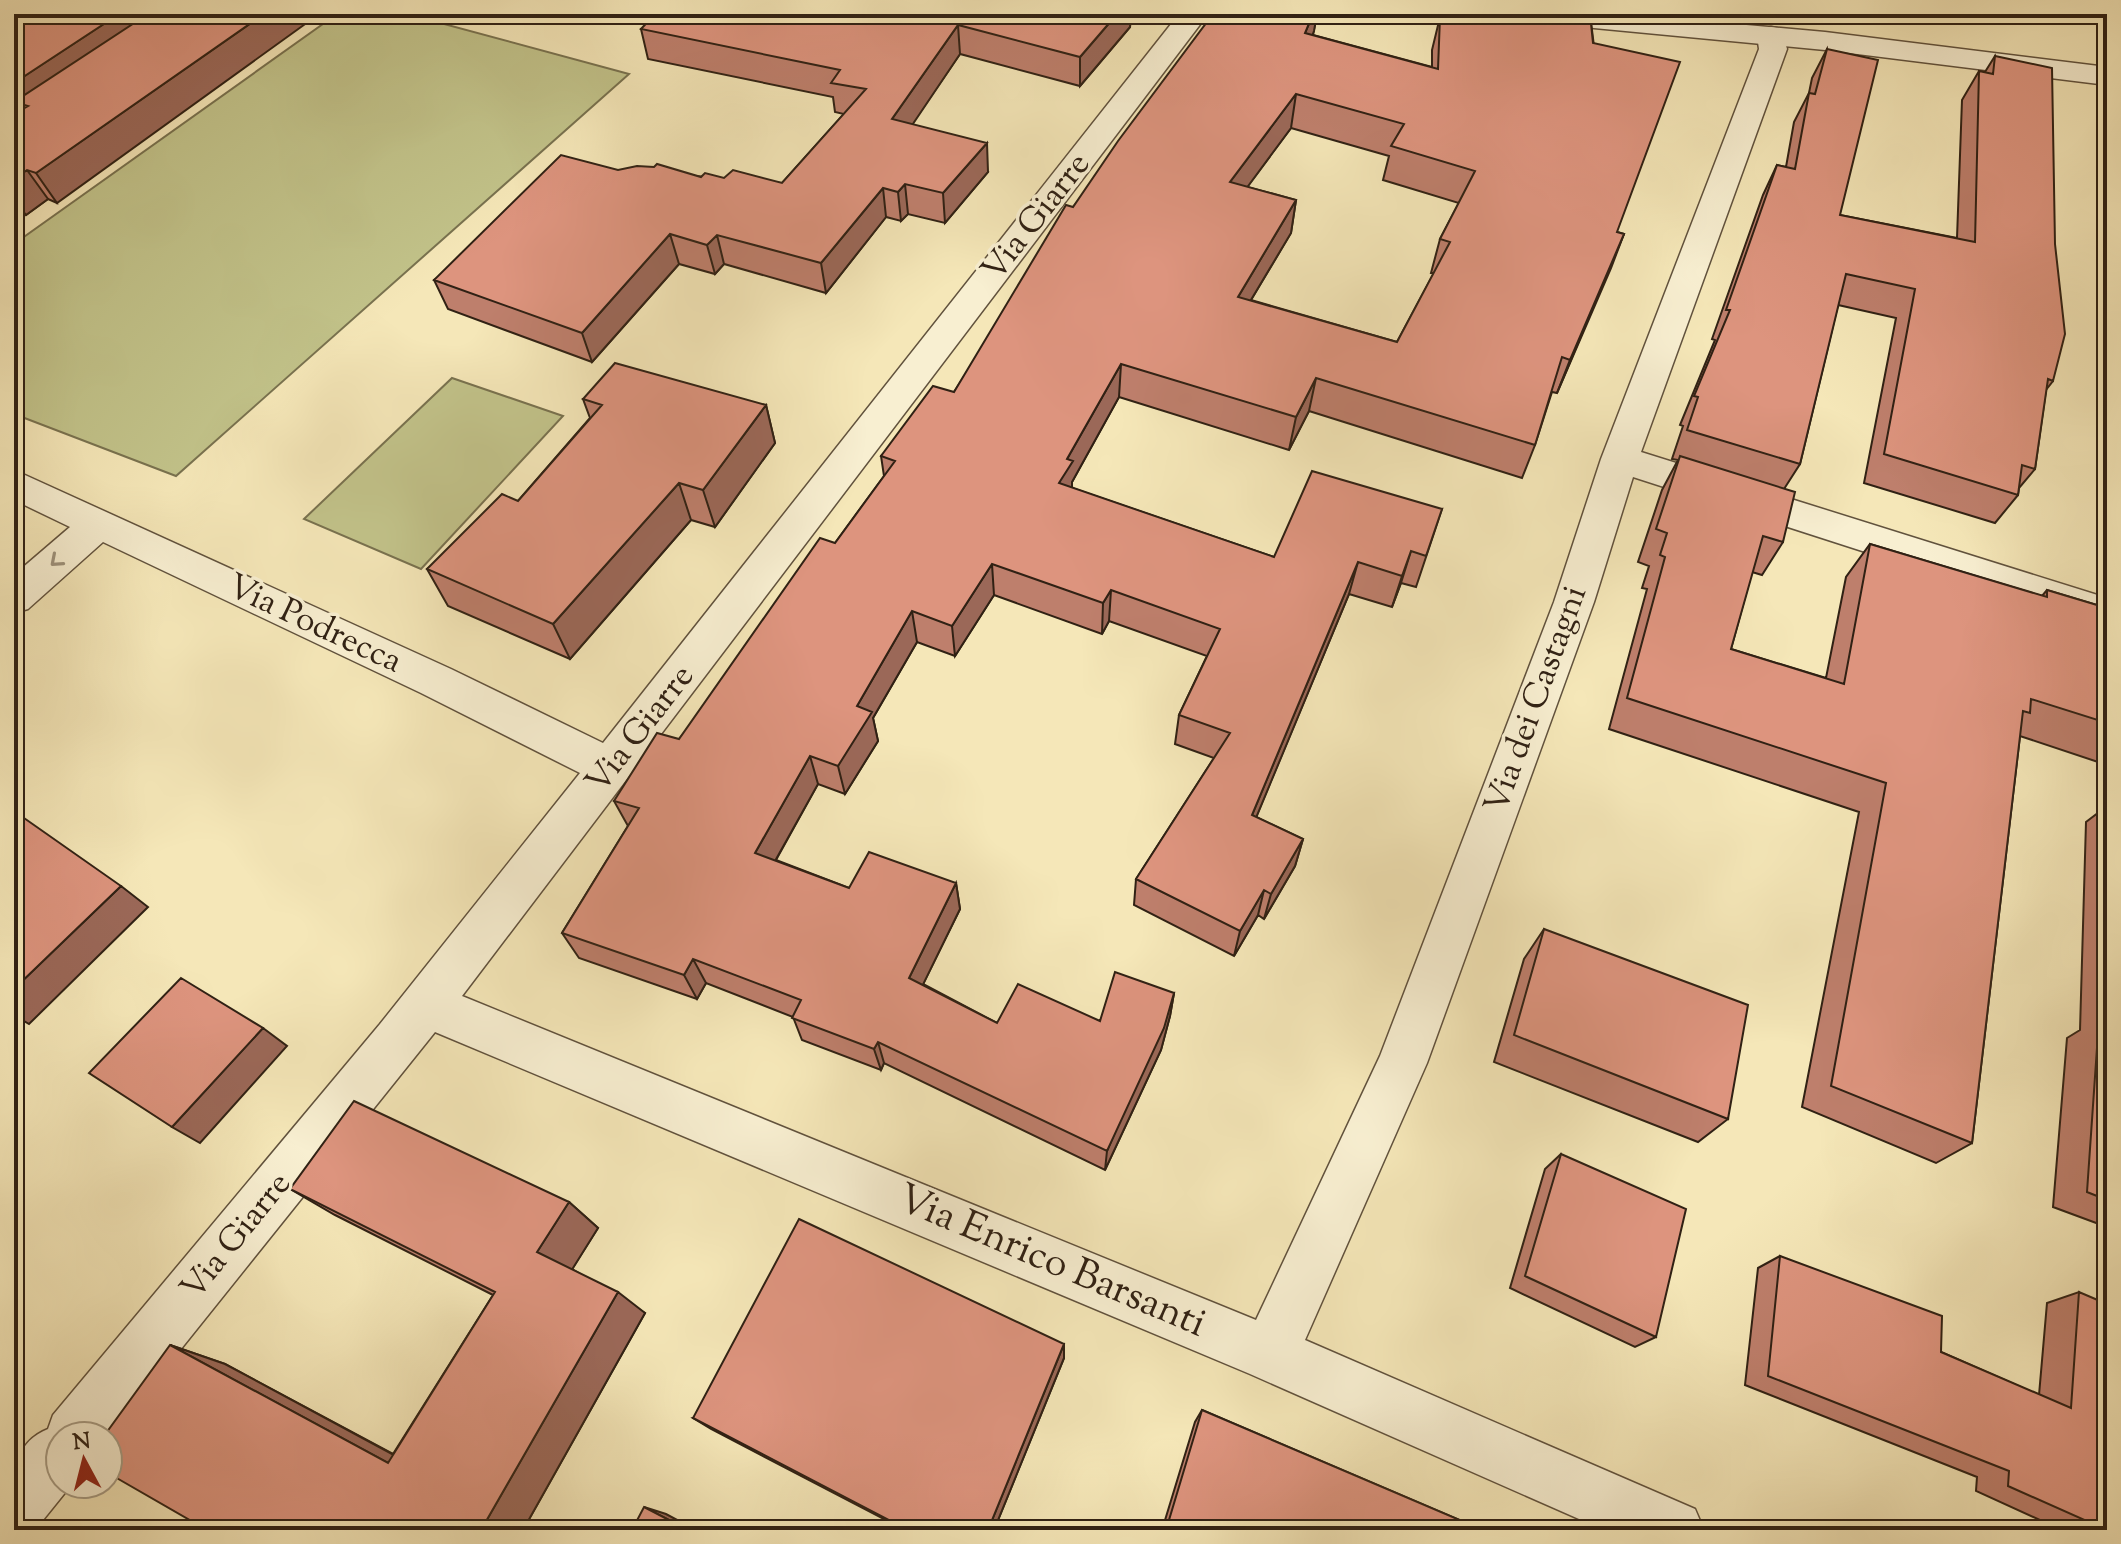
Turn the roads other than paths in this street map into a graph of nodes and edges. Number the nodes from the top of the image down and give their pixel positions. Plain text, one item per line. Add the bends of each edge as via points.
1 (1194, 14) edge
2 (1531, 14) edge
3 (1771, 35) junction
4 (2107, 76) edge
5 (1620, 459) junction
6 (14, 484) edge
7 (98, 525) junction
8 (14, 598) edge
9 (2107, 614) edge
10 (612, 768) junction
11 (425, 1004) junction
12 (1270, 1354) junction
13 (87, 1420) edge
14 (44, 1472) edge
15 (14, 1509) edge
16 (1674, 1530) edge

1 - 10 street, Via Giarre
2 - 3 street
3 - 4 street
3 - 5 street, Via dei Castagni via 1773,49
5 - 9 street
5 - 12 street, Via dei Castagni via 1574,602 1402,1063
6 - 7 street, Via Podrecca
7 -> 8 street
7 - 10 street, Via Podrecca
10 - 11 street, Via Giarre
11 - 12 street, Via Enrico Barsanti
11 - 13 street, Via Giarre
12 - 16 street, Via Enrico Barsanti
14 - 15 street

